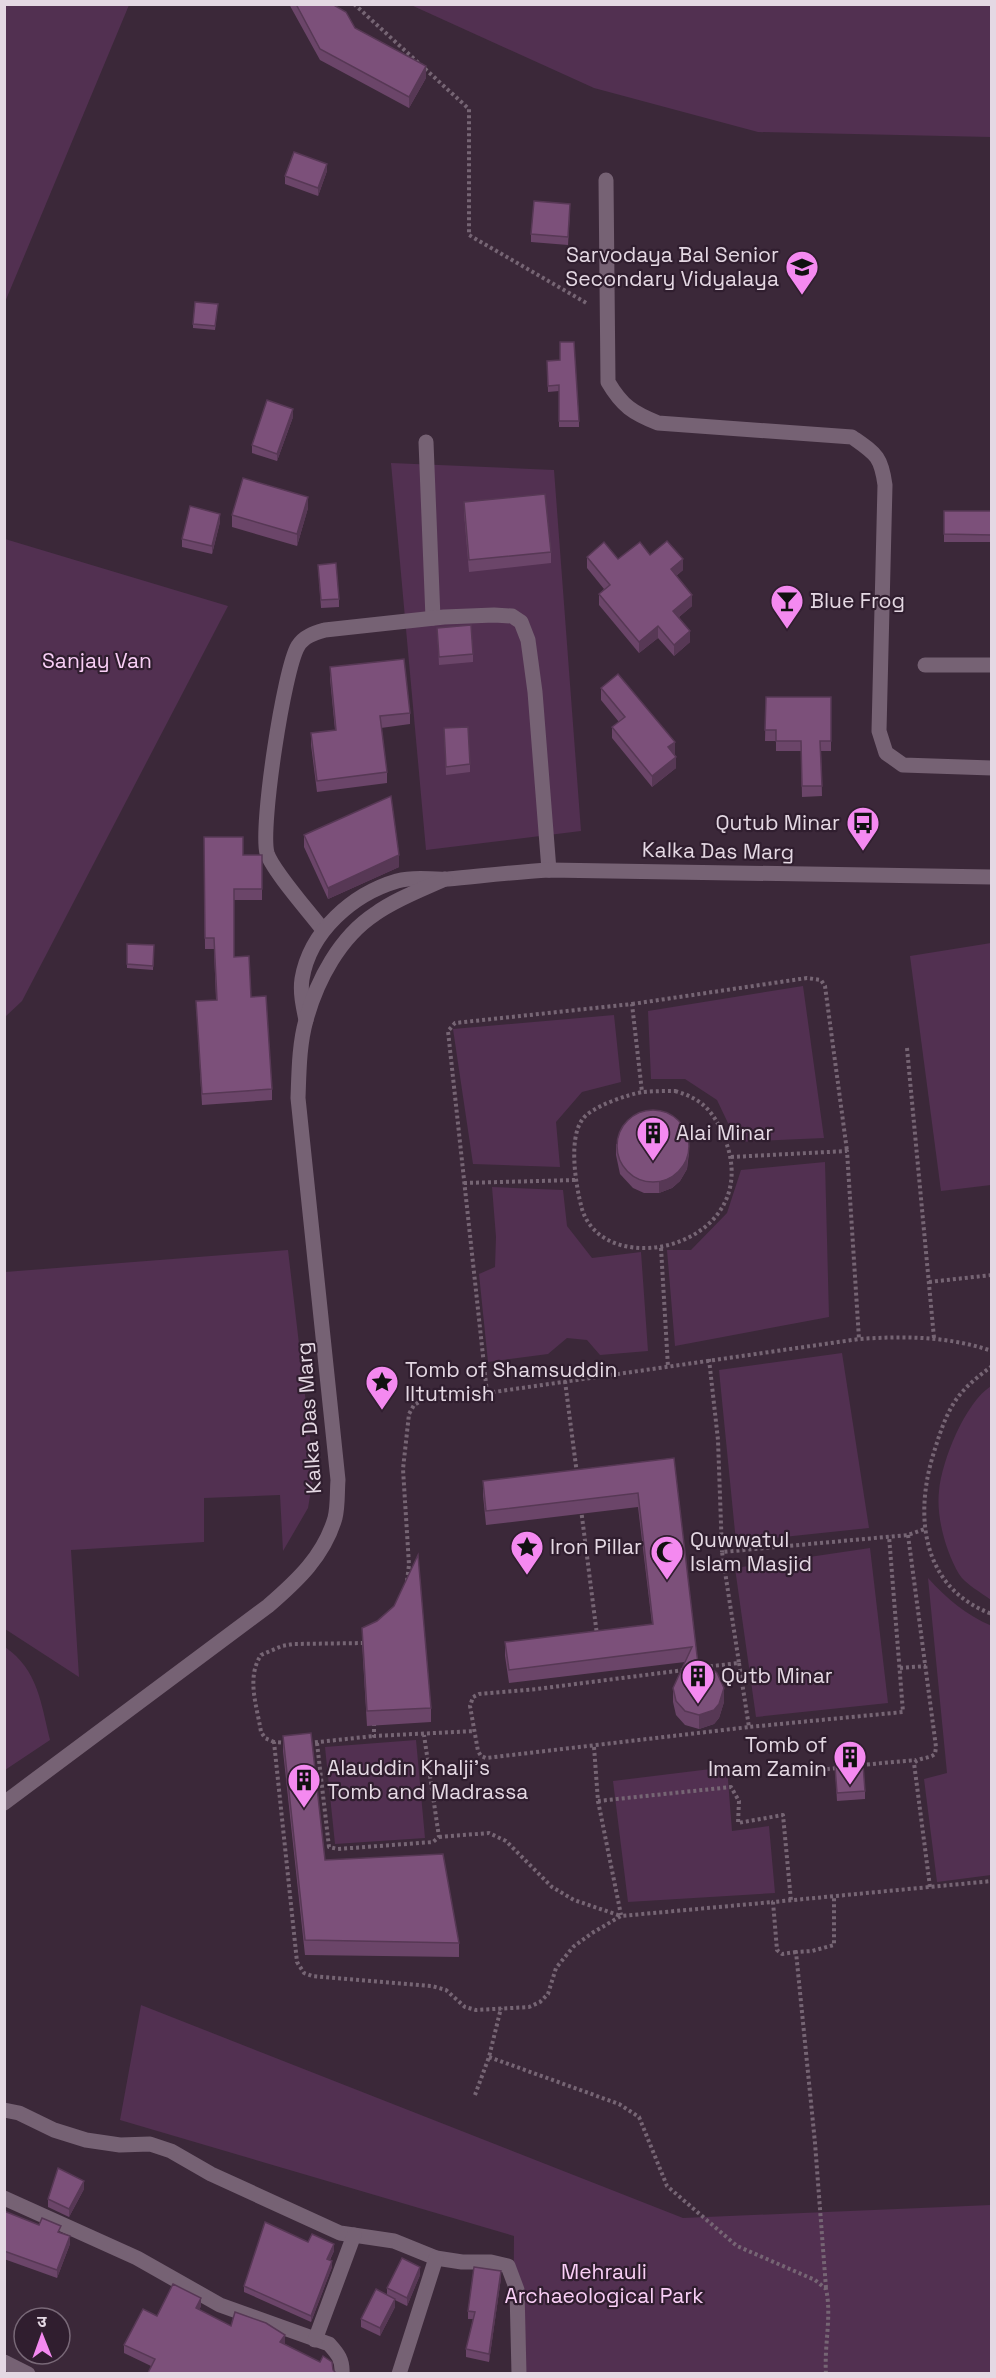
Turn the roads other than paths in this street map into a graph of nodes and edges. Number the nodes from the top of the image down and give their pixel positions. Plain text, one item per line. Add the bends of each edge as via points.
1 (606, 180) dead end
2 (426, 442) dead end
3 (433, 618) junction
4 (925, 665) dead end
5 (992, 665) edge
6 (992, 768) edge
7 (549, 870) junction
8 (992, 877) edge
9 (445, 879) junction
10 (323, 930) junction
11 (306, 1020) junction
12 (4, 1803) edge
13 (4, 2110) edge
14 (4, 2198) edge
15 (354, 2235) junction
16 (436, 2258) junction
17 (315, 2340) junction
18 (4, 2362) edge
19 (28, 2373) edge
20 (342, 2373) edge
21 (399, 2373) edge
22 (519, 2373) edge

1 - 6 street via 608,382 618,399 636,414 658,423 852,437 871,450 882,465 885,485 879,731 886,753 903,765
2 - 3 street
3 - 7 street via 494,615 512,616 521,622 528,640 535,692
3 - 10 street via 325,630 308,636 298,646 285,684 265,845 275,868
4 - 5 street
7 - 8 street, Kalka Das Marg
7 - 9 street, Kalka Das Marg
9 - 10 street, Kalka Das Marg via 400,880 377,888 360,897
9 - 11 street, Kalka Das Marg via 374,914 354,930 330,963
10 - 11 street, Kalka Das Marg via 302,978
11 - 12 street, Kalka Das Marg via 298,1098 334,1433 336,1516 321,1553 268,1606
13 - 15 street via 86,2140 150,2145 171,2151 211,2174 340,2233
14 - 17 street via 137,2258 220,2305
15 - 16 street via 394,2241
15 - 17 street
16 - 21 street
16 - 22 street via 508,2266 517,2289
17 - 20 street via 329,2344 340,2355
18 - 19 street

